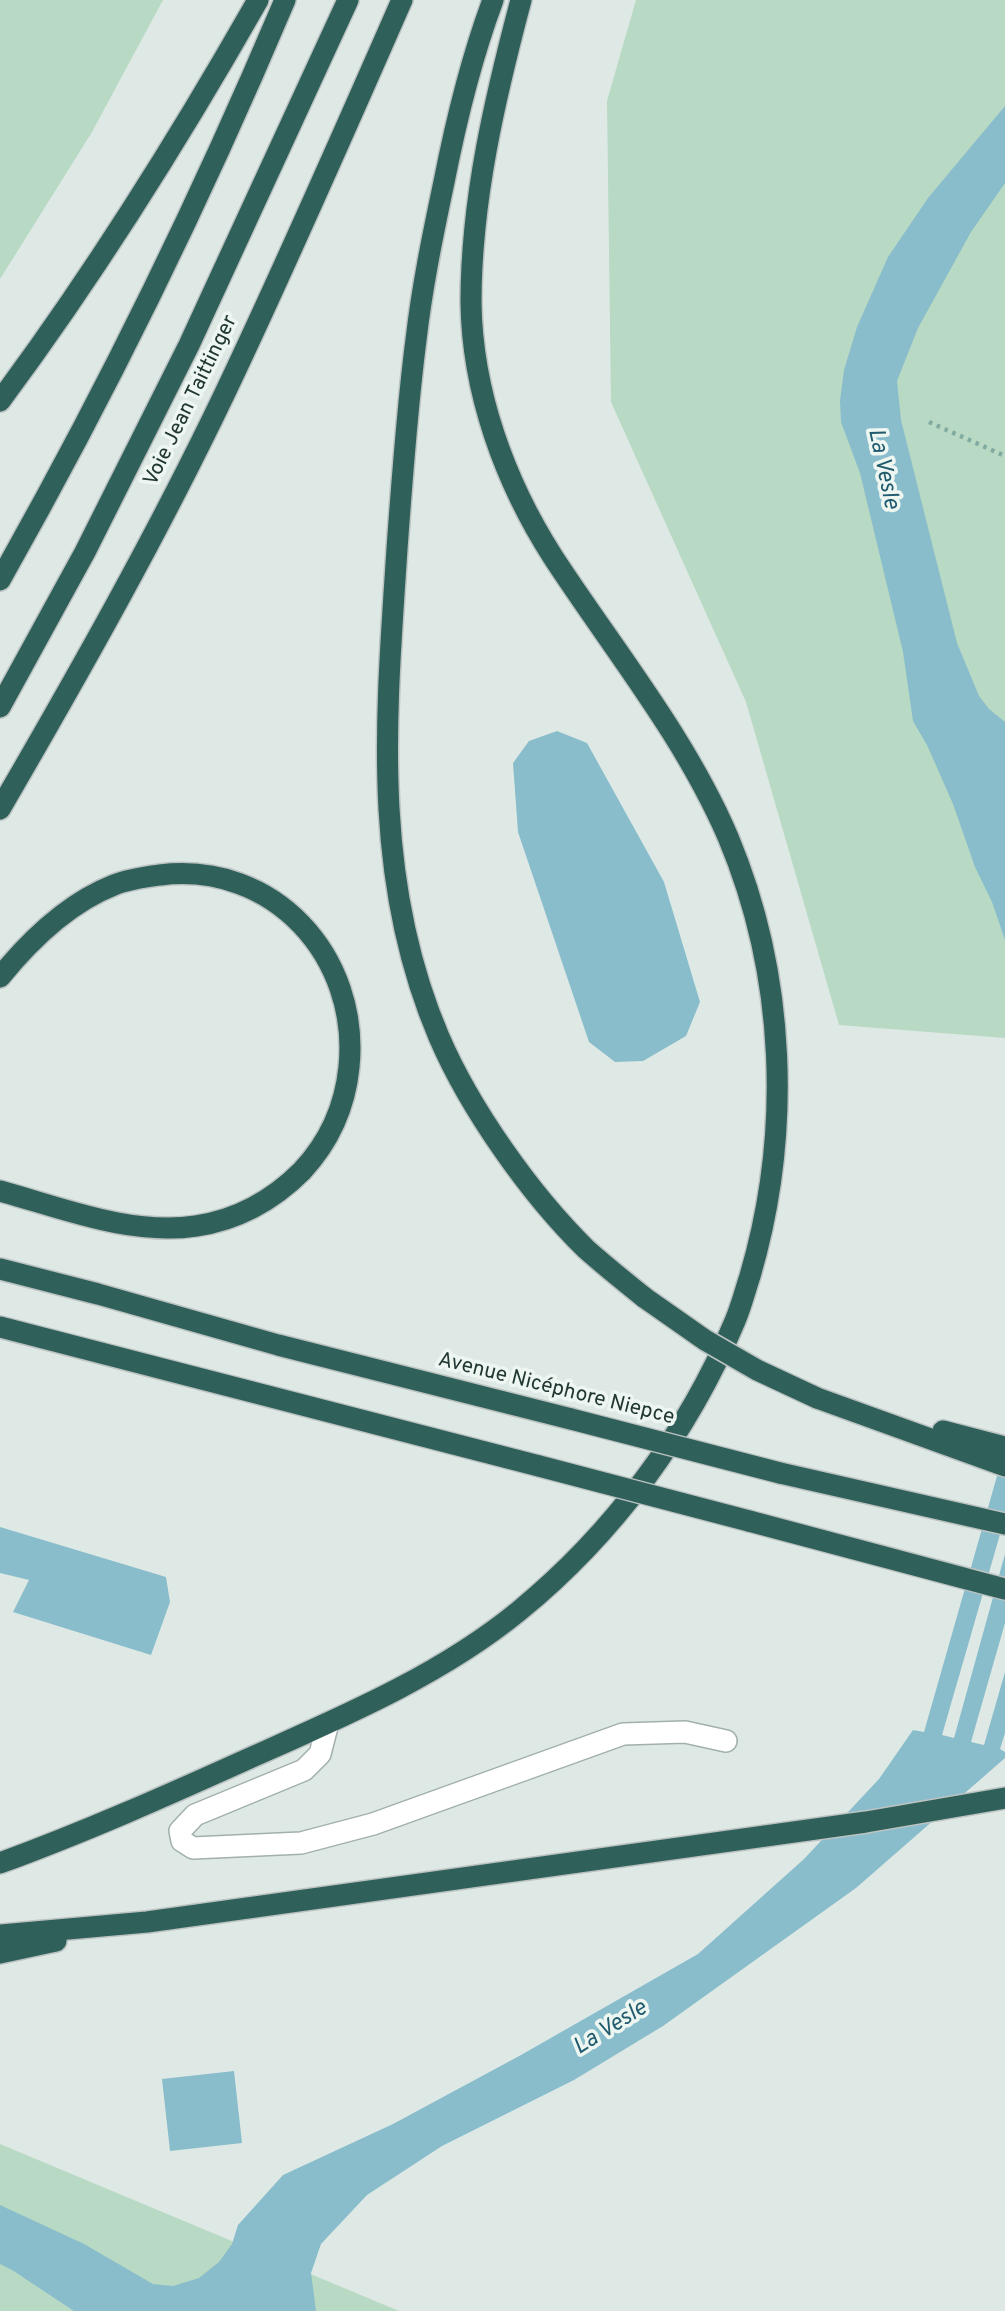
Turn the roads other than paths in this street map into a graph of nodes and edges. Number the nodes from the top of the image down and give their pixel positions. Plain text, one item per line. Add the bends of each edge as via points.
1 (258, 0) edge
2 (285, 0) edge
3 (348, 0) edge
4 (402, 0) edge
5 (492, 0) edge
6 (521, 0) edge
7 (0, 401) edge
8 (0, 580) edge
9 (0, 707) edge
10 (0, 809) edge
11 (0, 977) edge
12 (0, 1191) edge
13 (0, 1255) edge
14 (0, 1269) edge
15 (98, 1294) junction
16 (0, 1327) edge
17 (817, 1398) junction
18 (1005, 1447) edge
19 (1005, 1466) edge
20 (1005, 1524) edge
21 (1005, 1589) edge
22 (328, 1723) junction
23 (726, 1741) dead end
24 (1005, 1798) edge
25 (0, 1863) edge
26 (147, 1922) junction
27 (0, 1935) edge
28 (0, 1954) edge

1 - 7 highway via 166,158
2 - 8 highway via 138,321
3 - 9 highway, Voie Jean Taittinger via 189,345 85,552
4 - 10 highway, Voie Jean Taittinger via 223,397 91,654
5 - 17 highway, bridge via 455,128 434,231 404,448 386,773 400,906 440,1038 473,1101 548,1208 587,1249 645,1298 705,1340
6 - 22 highway via 486,148 474,248 471,304 482,391 491,426 526,509 671,731 702,784 744,879 762,944 778,1059 773,1172 761,1240 737,1317 691,1411 625,1504 586,1551 515,1614 441,1664
11 - 12 highway via 58,918 115,885 171,874 220,878 285,908 322,949 335,974 349,1024 350,1052 341,1110 313,1159 271,1198 228,1220 194,1227 122,1223
13 - 15 highway
14 - 15 highway
15 - 20 highway, Avenue Nicéphore Niepce, bridge via 278,1345
16 - 21 highway, bridge
17 - 18 highway
17 - 19 highway
22 - 23 lane via 320,1754 304,1770 195,1815 180,1831 182,1841 193,1848 301,1843 373,1824 623,1734 685,1731
22 - 25 highway
24 - 26 highway via 866,1822
26 - 27 highway
26 - 28 highway

